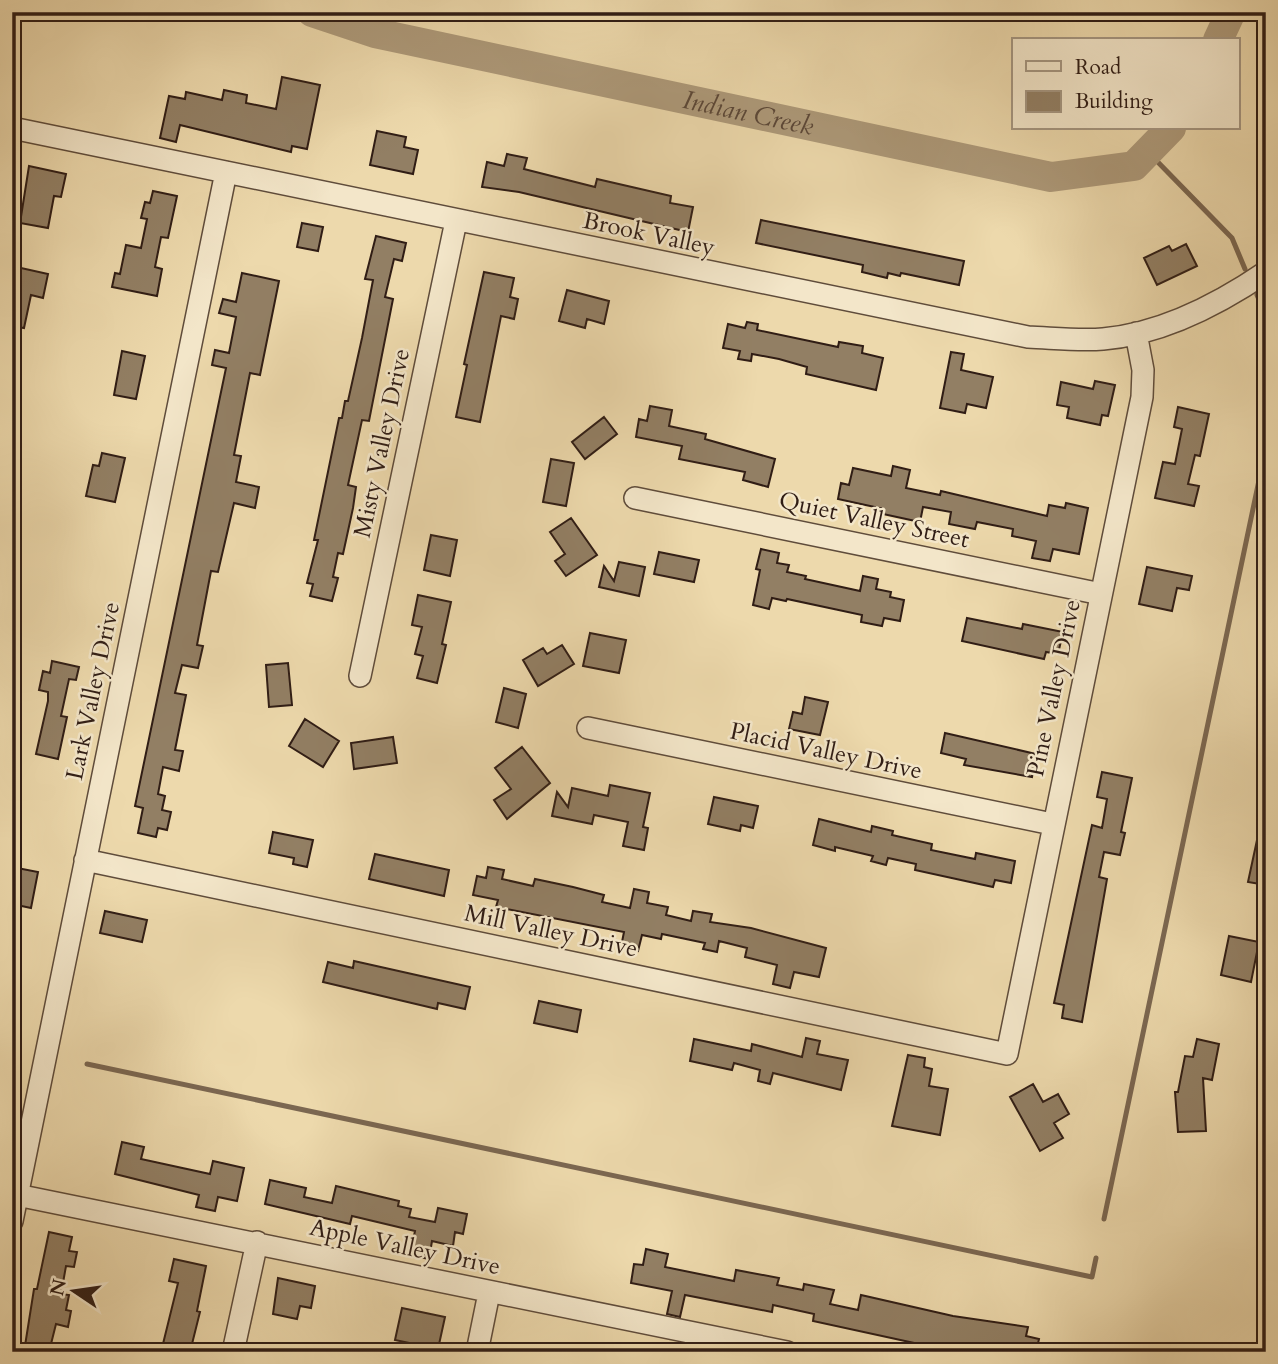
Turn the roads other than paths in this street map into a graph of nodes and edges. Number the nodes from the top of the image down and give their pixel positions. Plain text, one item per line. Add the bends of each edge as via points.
1 (12, 128) edge
2 (226, 172) junction
3 (456, 221) junction
4 (1266, 272) edge
5 (1136, 333) junction
6 (635, 498) dead end
7 (1101, 594) junction
8 (360, 676) dead end
9 (589, 729) dead end
10 (1052, 824) junction
11 (85, 860) junction
12 (1007, 1054) joint
13 (15, 1194) edge
14 (12, 1221) edge
15 (257, 1242) junction
16 (489, 1293) junction
17 (726, 1346) edge
18 (233, 1352) edge
19 (477, 1352) edge
20 (787, 1352) edge

1 - 2 street, Brook Valley
2 - 3 street, Brook Valley
2 - 11 street, Lark Valley Drive
3 - 5 street, Brook Valley via 1028,337 1101,340
3 - 8 street, Misty Valley Drive
4 - 5 street, Brook Valley via 1204,308
5 - 7 street, Pine Valley Drive via 1143,370 1142,397
6 - 7 street, Quiet Valley Street
7 - 10 street, Pine Valley Drive
9 - 10 street, Placid Valley Drive
10 - 12 street, Pine Valley Drive
11 - 12 street, Mill Valley Drive
11 - 13 street, Lark Valley Drive
13 - 14 street, Lark Valley Drive
13 - 15 street, Apple Valley Drive
15 - 16 street, Apple Valley Drive
15 - 18 street
16 - 17 street, Apple Valley Drive
16 - 19 street
17 - 20 street, Apple Valley Drive

